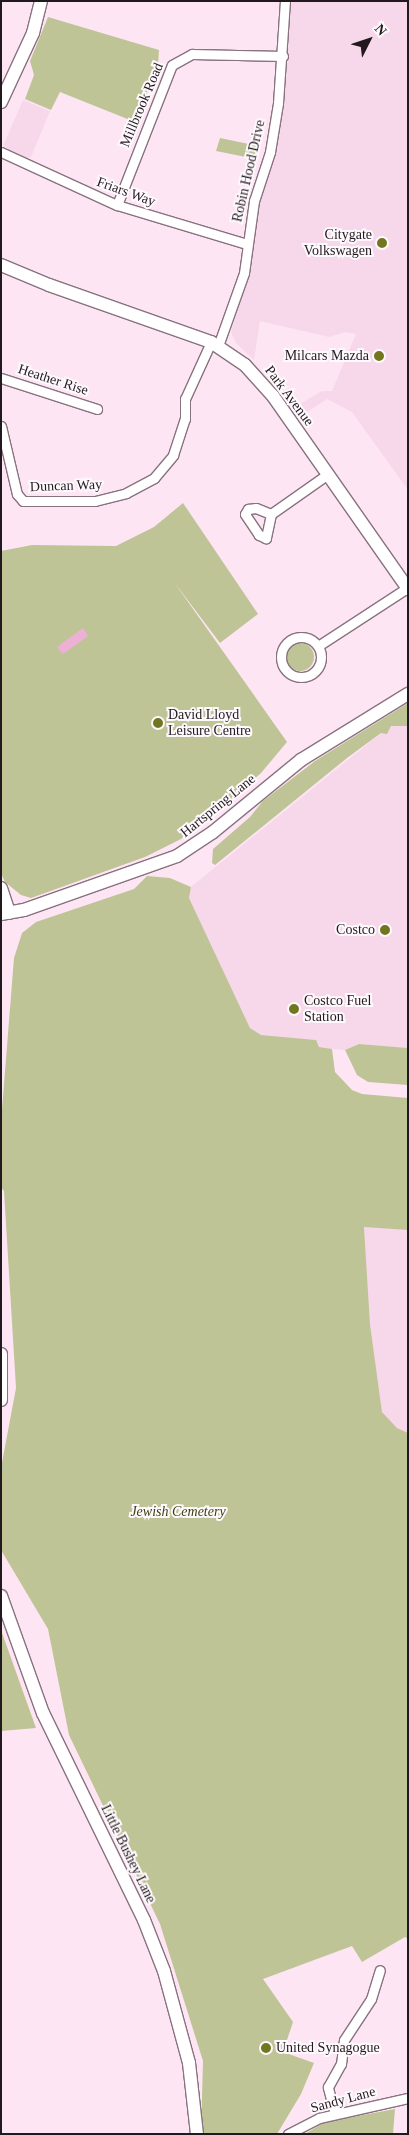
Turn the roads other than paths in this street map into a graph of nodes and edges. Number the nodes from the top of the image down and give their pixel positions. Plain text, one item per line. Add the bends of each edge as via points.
1 (41, 1) edge
2 (285, 1) edge
3 (283, 56) junction
4 (1, 102) edge
5 (1, 152) edge
6 (117, 204) junction
7 (247, 244) junction
8 (1, 265) edge
9 (214, 344) junction
10 (1, 378) edge
11 (97, 408) dead end
12 (1, 426) edge
13 (328, 474) junction
14 (271, 514) dead end
15 (408, 588) edge
16 (318, 646) junction
17 (408, 694) edge
18 (1, 888) edge
19 (5, 914) edge
20 (1, 1354) edge
21 (1, 1400) edge
22 (1, 1596) edge
23 (380, 1970) dead end
24 (408, 2098) edge
25 (335, 2114) junction
26 (197, 2134) edge
27 (288, 2134) edge

1 - 4 street via 33,33
2 - 3 street, Robin Hood Drive
3 - 6 street, Millbrook Road via 192,54 180,58 167,73
3 - 7 street, Robin Hood Drive via 270,152 254,201
5 - 6 street, Friars Way
6 - 7 street, Friars Way
7 - 9 street, Robin Hood Drive via 244,273
8 - 9 street, Park Avenue
9 - 12 street, Duncan Way via 186,399 185,419 173,455 154,478 126,493 95,500 23,501 17,494
9 - 13 street, Park Avenue via 245,365 266,386
10 - 11 street, Heather Rise
13 - 14 street
13 - 15 street, Park Avenue
15 - 16 street
16 - 16 street via 320,663 312,673 294,675 284,667 282,654 293,639 306,638
17 - 19 street, Hartspring Lane via 301,760 213,832 177,856
18 - 19 street
20 - 21 street
22 - 26 street, Little Bushey Lane via 43,1713 161,1962 184,2041
23 - 25 street via 371,1999 344,2040 341,2064 328,2087
24 - 25 street, Sandy Lane
25 - 27 street, Sandy Lane

